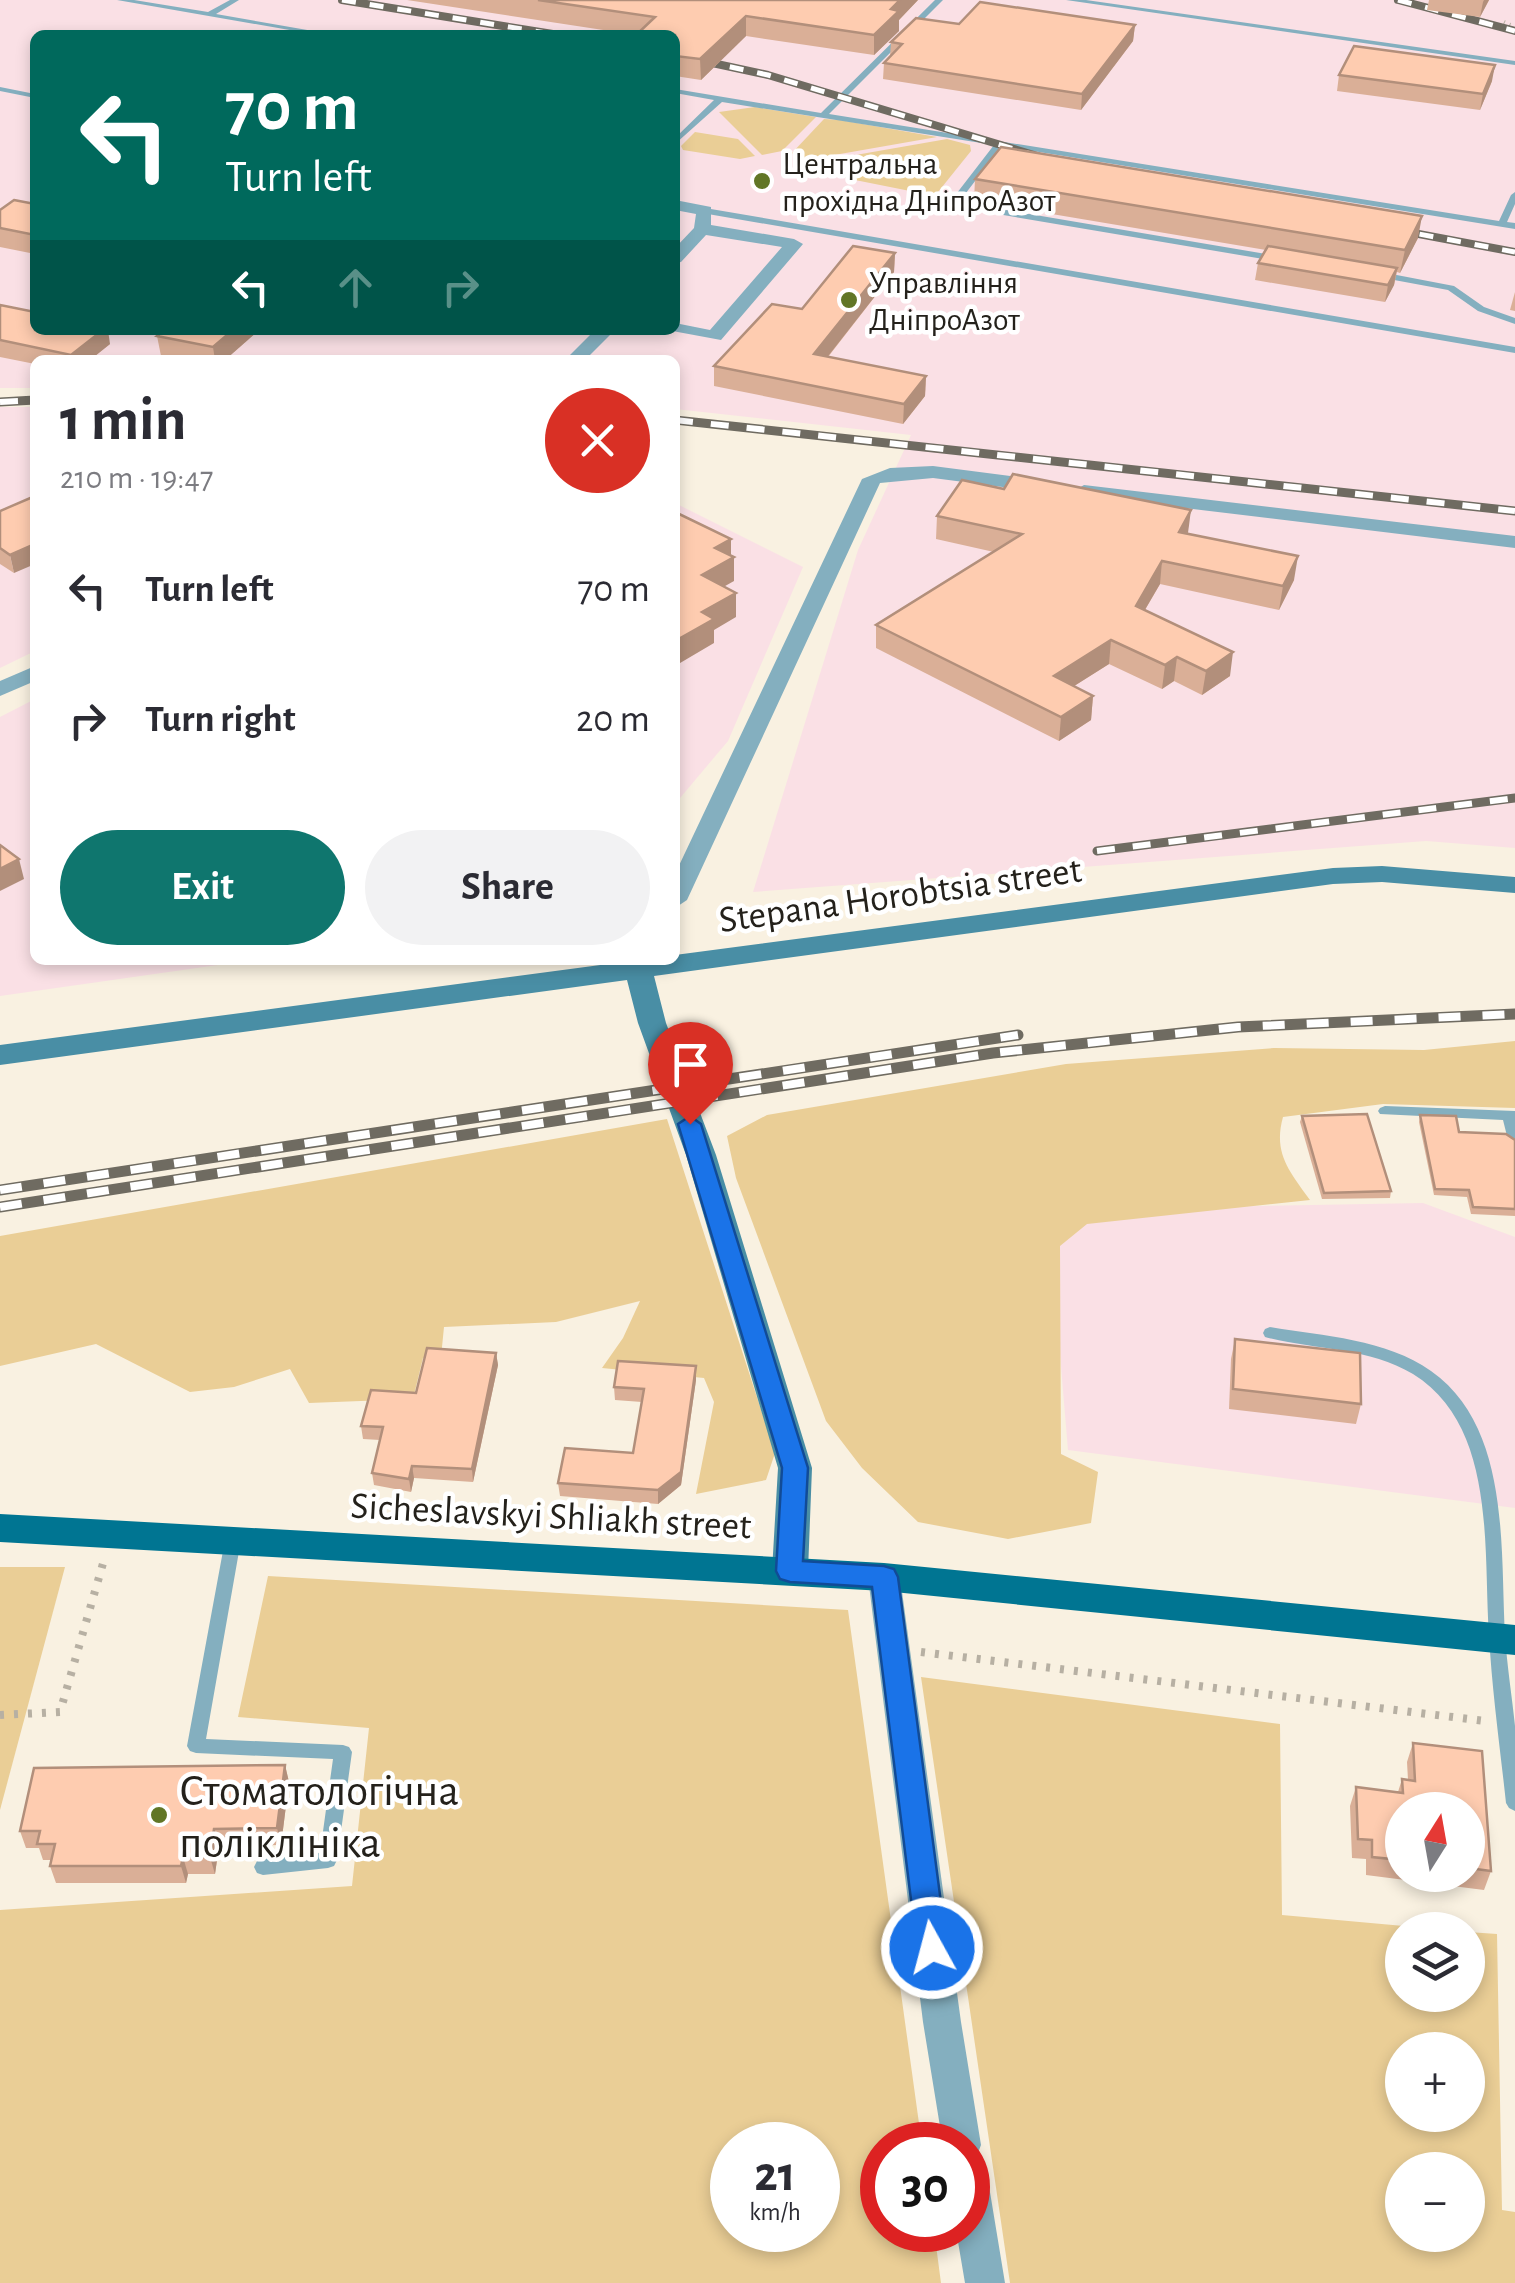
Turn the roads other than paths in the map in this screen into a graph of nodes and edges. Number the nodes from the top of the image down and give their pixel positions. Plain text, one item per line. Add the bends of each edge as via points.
1 (121, 0) edge
2 (235, 0) edge
3 (940, 0) edge
4 (1070, 0) edge
5 (210, 15) junction
6 (302, 30) edge
7 (1515, 63) edge
8 (0, 89) edge
9 (680, 91) edge
10 (30, 95) edge
11 (720, 99) junction
12 (825, 113) junction
13 (680, 137) edge
14 (1000, 142) junction
15 (1515, 194) edge
16 (680, 208) edge
17 (704, 220) junction
18 (1502, 224) junction
19 (1515, 226) edge
20 (680, 251) edge
21 (1302, 262) edge
22 (1360, 272) edge
23 (1515, 322) edge
24 (680, 330) edge
25 (601, 335) edge
26 (1515, 350) edge
27 (579, 355) edge
28 (1515, 542) edge
29 (30, 675) edge
30 (0, 689) edge
31 (1515, 885) edge
32 (680, 889) edge
33 (680, 960) edge
34 (640, 965) edge
35 (0, 1055) edge
36 (1384, 1111) dead end
37 (1512, 1116) edge
38 (1515, 1140) edge
39 (1270, 1333) dead end
40 (0, 1528) edge
41 (233, 1540) junction
42 (790, 1571) junction
43 (884, 1577) junction
44 (1506, 1639) edge
45 (1515, 1803) edge
46 (263, 1866) dead end
47 (958, 2122) edge
48 (979, 2252) edge
49 (984, 2283) edge

1 - 5 lane
2 - 5 lane
3 - 12 lane
4 - 7 lane
5 - 6 lane
8 - 10 lane
9 - 11 lane
11 - 12 lane
11 - 13 lane
12 - 14 lane
14 - 18 lane
14 - 21 lane via 953,204
15 - 18 lane
16 - 17 street
17 - 20 street
17 - 24 street via 794,244 714,336
17 - 26 lane
18 - 19 lane
22 - 23 lane via 1452,288
25 - 27 street
28 - 32 street via 916,472 872,479
29 - 30 street
31 - 33 main road, Stepana Horobtsia street via 1333,876
34 - 35 main road, Stepana Horobtsia street
34 - 42 main road via 652,1023 701,1155 795,1468
36 - 37 lane
37 - 38 lane
39 - 44 lane via 1374,1353 1427,1376 1458,1404 1490,1505
40 - 41 main road, Sicheslavskyi Shliakh street
41 - 42 main road, Sicheslavskyi Shliakh street
41 - 46 lane via 196,1746 342,1752 328,1860
42 - 43 main road, Sicheslavskyi Shliakh street
43 - 44 main road, Sicheslavskyi Shliakh street
43 - 47 street
44 - 45 lane
48 - 49 street

